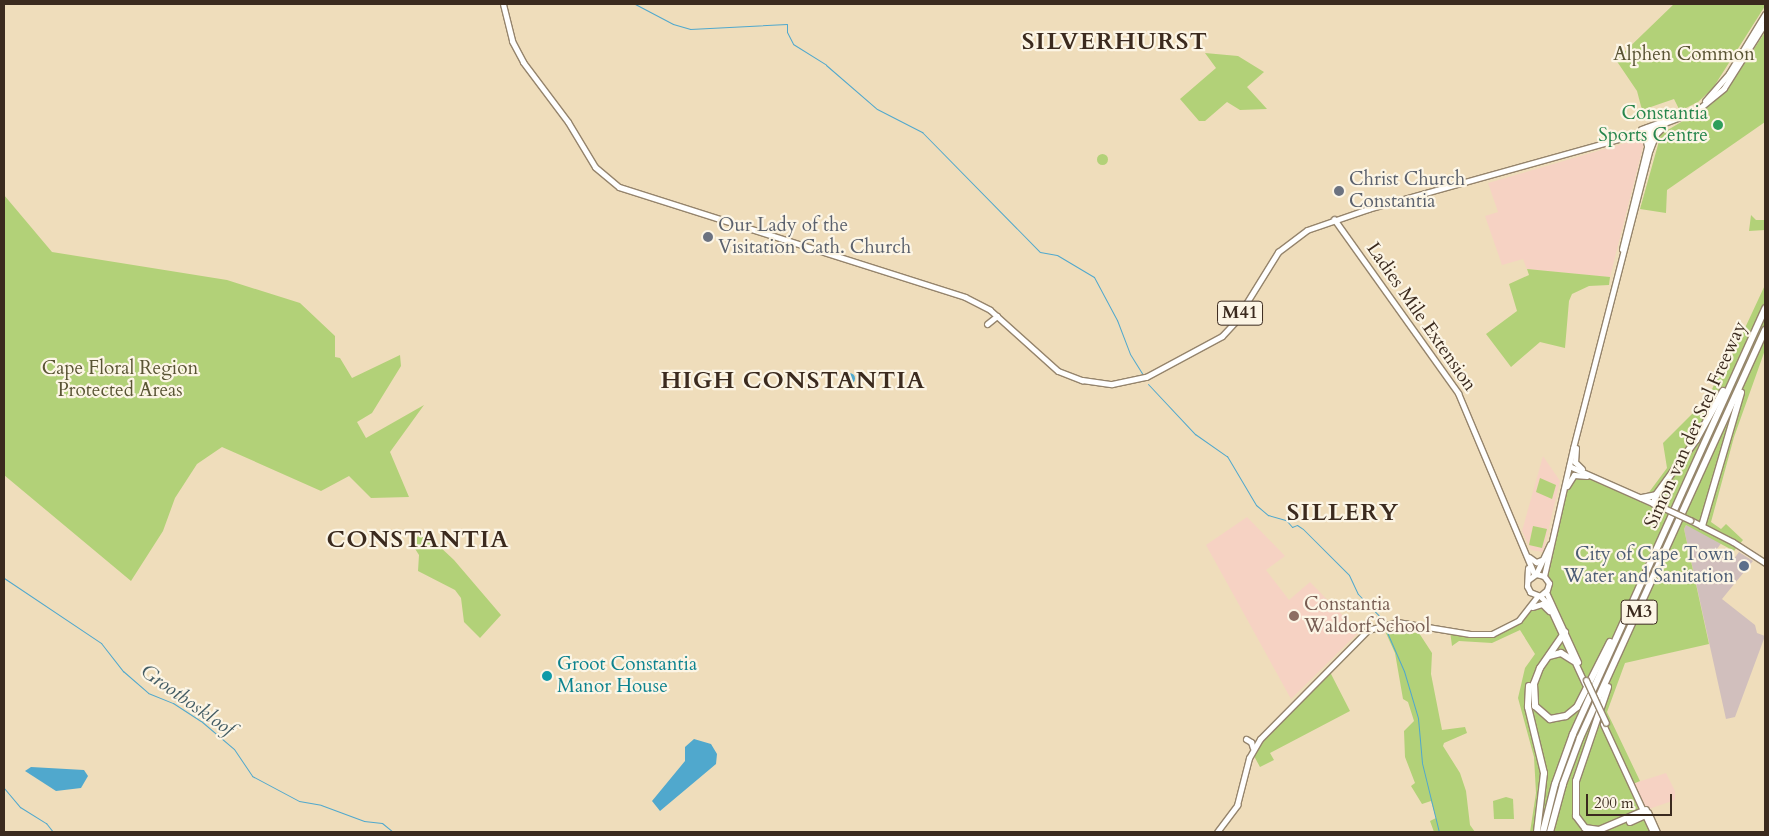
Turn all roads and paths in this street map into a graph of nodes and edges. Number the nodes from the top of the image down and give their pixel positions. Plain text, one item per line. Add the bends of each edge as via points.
1 (503, 4) edge
2 (1765, 14) edge
3 (1765, 23) edge
4 (1673, 121) junction
5 (1647, 129) junction
6 (1634, 135) junction
7 (1612, 140) junction
8 (1649, 148) junction
9 (1334, 220) junction
10 (1765, 308) edge
11 (997, 316) junction
12 (1760, 318) junction
13 (988, 324) dead end
14 (1765, 330) edge
15 (1576, 441) junction
16 (1576, 448) junction
17 (1570, 468) junction
18 (1587, 474) junction
19 (1567, 486) junction
20 (1656, 495) junction
21 (1642, 498) junction
22 (1561, 503) junction
23 (1654, 504) junction
24 (1702, 526) junction
25 (1552, 542) junction
26 (1524, 545) junction
27 (1528, 557) junction
28 (1544, 559) junction
29 (1765, 563) edge
30 (1535, 574) junction
31 (1544, 576) junction
32 (1528, 580) junction
33 (1641, 583) junction
34 (1546, 592) junction
35 (1531, 594) junction
36 (1539, 596) junction
37 (1526, 612) junction
38 (1553, 615) junction
39 (1516, 621) junction
40 (1562, 632) junction
41 (1628, 634) junction
42 (1546, 659) junction
43 (1574, 661) junction
44 (1586, 682) junction
45 (1246, 740) dead end
46 (1253, 749) junction
47 (1646, 813) junction
48 (1217, 832) edge
49 (1537, 832) edge
50 (1542, 832) edge
51 (1550, 832) edge
52 (1608, 832) edge
53 (1655, 832) edge

1 - 11 main road, M41 via 512,41 523,62 568,122 595,166 619,187 966,297
2 - 5 main road, M41 via 1729,73 1710,97 1695,108
3 - 4 main road, M41 via 1724,88 1696,111
4 - 5 main road, M41
4 - 8 main road via 1658,132
5 - 6 main road, M41
5 - 7 main road, M41
5 - 8 main road via 1652,139
6 - 7 main road, M41
6 - 8 main road via 1644,136
7 - 9 main road, M41
8 - 15 main road
9 - 11 main road, M41 via 1300,233 1283,247 1234,324 1222,336 1140,379 1102,384 1058,372
9 - 26 main road, Ladies Mile Extension via 1458,393
10 - 12 highway, Simon van der Stel Freeway / M3
11 - 13 main road
12 - 20 highway via 1704,427
12 - 33 highway, Simon van der Stel Freeway / M3
14 - 24 highway via 1730,424
14 - 41 highway, Simon van der Stel Freeway / M3
15 - 16 main road
15 - 17 main road
16 - 17 main road
16 - 18 main road via 1576,462
17 - 18 main road
17 - 19 main road
17 - 22 main road
18 - 19 main road via 1574,475
18 - 21 main road
19 - 22 main road
20 - 21 highway
20 - 23 highway
21 - 23 main road
22 - 25 main road
23 - 24 main road, bridge
24 - 29 main road
25 - 28 main road
25 - 31 main road
26 - 27 main road, Ladies Mile Extension
26 - 32 main road, Ladies Mile Extension
27 - 28 main road via 1536,562
27 - 30 main road, Ladies Mile Extension
28 - 30 main road
30 - 31 main road
30 - 32 main road
31 - 34 main road via 1549,584
32 - 35 main road via 1527,589
33 - 42 highway via 1581,701 1570,714 1555,719 1541,714 1533,702 1535,678
33 - 50 highway, Simon van der Stel Freeway / M3 via 1565,753
34 - 36 main road
34 - 40 main road
35 - 36 main road
35 - 39 main road
36 - 37 main road
36 - 38 main road via 1546,600
37 - 38 main road via 1535,604 1542,604
37 - 39 main road
38 - 40 main road
39 - 46 main road via 1503,631 1485,635 1404,622 1374,627 1342,654
40 - 42 highway
40 - 43 main road
40 - 44 main road
40 - 49 highway via 1535,668 1528,690 1528,707 1544,773
41 - 47 highway via 1580,766 1574,806 1578,821 1594,830
41 - 51 highway, Simon van der Stel Freeway / M3 via 1573,756
42 - 43 highway via 1560,653
43 - 44 main road
44 - 47 main road, bridge
45 - 46 main road via 1252,743
46 - 48 main road via 1240,799
47 - 52 highway
47 - 53 main road

